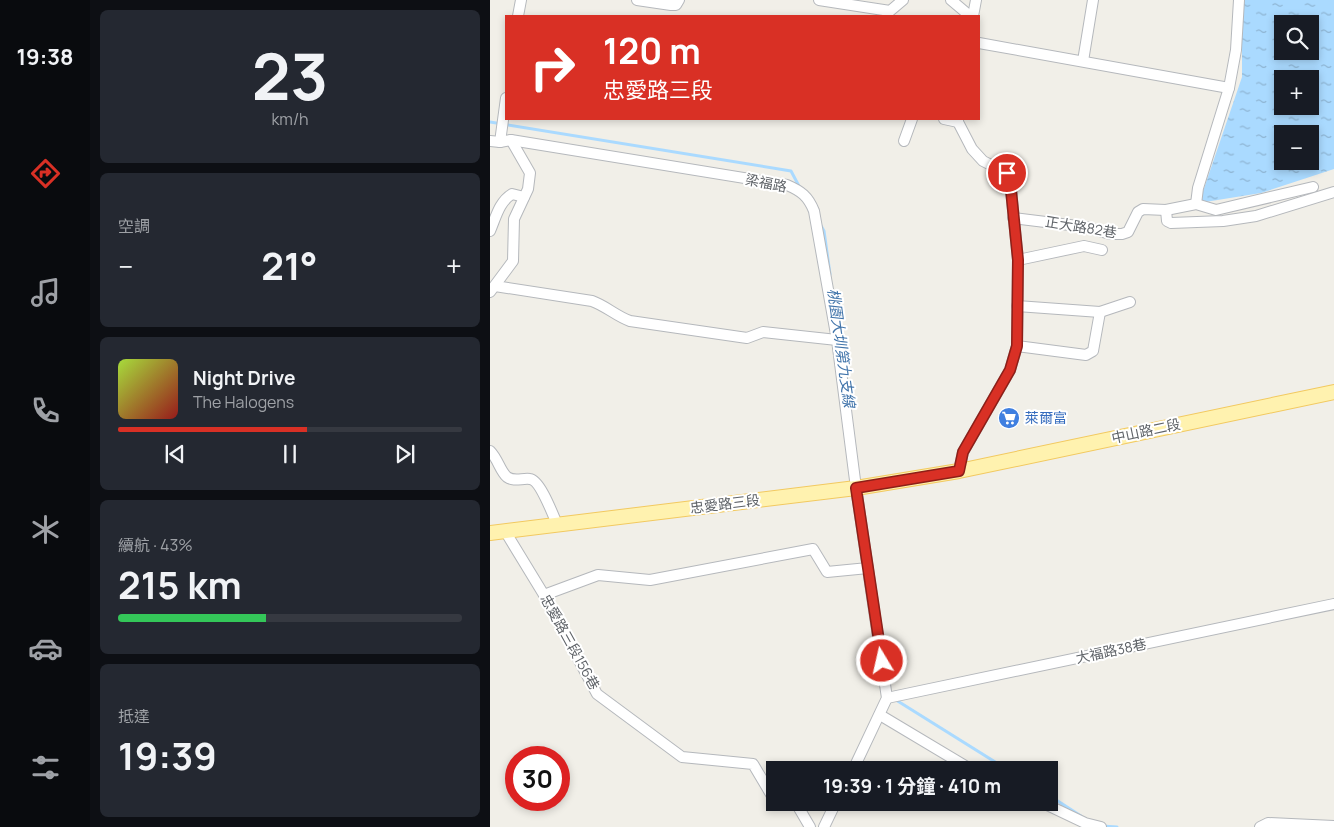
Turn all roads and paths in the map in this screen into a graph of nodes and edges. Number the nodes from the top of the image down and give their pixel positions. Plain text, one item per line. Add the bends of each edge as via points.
1 (521, 0) edge
2 (637, 0) edge
3 (680, 0) edge
4 (819, 0) edge
5 (903, 0) edge
6 (951, 0) edge
7 (976, 0) edge
8 (1093, 0) edge
9 (1239, 0) edge
10 (518, 15) edge
11 (970, 15) edge
12 (971, 15) edge
13 (980, 43) edge
14 (1083, 61) junction
15 (1229, 88) junction
16 (505, 102) edge
17 (912, 120) edge
18 (958, 120) edge
19 (512, 140) junction
20 (904, 141) dead end
21 (495, 142) edge
22 (1314, 187) dead end
23 (1334, 192) edge
24 (524, 197) junction
25 (1196, 204) junction
26 (1166, 210) junction
27 (1013, 218) junction
28 (490, 231) edge
29 (1102, 250) dead end
30 (1018, 260) junction
31 (492, 289) edge
32 (1130, 302) dead end
33 (1016, 306) junction
34 (1100, 312) junction
35 (837, 340) junction
36 (1017, 346) junction
37 (1334, 392) edge
38 (490, 451) edge
39 (959, 471) junction
40 (858, 488) junction
41 (558, 524) junction
42 (505, 531) junction
43 (490, 533) edge
44 (868, 568) junction
45 (544, 595) junction
46 (1334, 604) edge
47 (887, 698) junction
48 (880, 715) junction
49 (857, 761) edge
50 (957, 761) edge
51 (766, 786) edge
52 (1058, 810) edge
53 (801, 811) edge
54 (832, 811) edge
55 (1334, 826) edge
56 (810, 827) edge
57 (824, 827) edge
58 (1101, 827) edge
59 (1260, 827) edge

1 - 10 street
2 - 3 street via 671,5
4 - 5 street via 890,11
6 - 11 street
7 - 12 street
8 - 14 street
9 - 15 street via 1236,50
13 - 14 street
14 - 15 street
15 - 25 street
16 - 21 street
17 - 20 street
18 - 27 street via 972,149 983,161 1007,173
19 - 21 street, 梁福路
19 - 24 street via 530,173
19 - 35 street, 梁福路 via 787,186 801,192 810,200 814,211
22 - 25 street via 1216,210
23 - 26 street via 1256,216 1223,221 1170,223
24 - 28 street via 509,195 500,206
24 - 31 street via 514,219 513,262
25 - 26 street
26 - 27 street, 正大路82巷 via 1138,212 1128,232 1122,234
27 - 30 street
29 - 30 street via 1084,246
30 - 33 street
31 - 35 street via 592,301 630,321 746,338 763,332
32 - 34 street
33 - 34 street
33 - 36 street
34 - 36 street via 1093,351 1086,355
35 - 40 street, 梁福路
36 - 39 street via 1010,370 963,452
37 - 39 main road, 中山路二段
38 - 41 street via 497,458 504,475 537,483
39 - 40 main road, 忠愛路三段
40 - 41 main road, 忠愛路三段
40 - 44 street, 梁福路
41 - 42 main road, 忠愛路三段
42 - 43 main road, 忠愛路三段
42 - 45 street, 忠愛路三段156巷
44 - 45 street via 827,572 813,549 650,580 598,575
44 - 47 street, 梁福路
45 - 51 street, 忠愛路三段156巷 via 597,694 682,757 753,764
46 - 47 street, 大福路38巷
47 - 48 street
48 - 49 street
48 - 50 street
52 - 58 street
53 - 56 street
54 - 57 street
55 - 59 street via 1268,823

